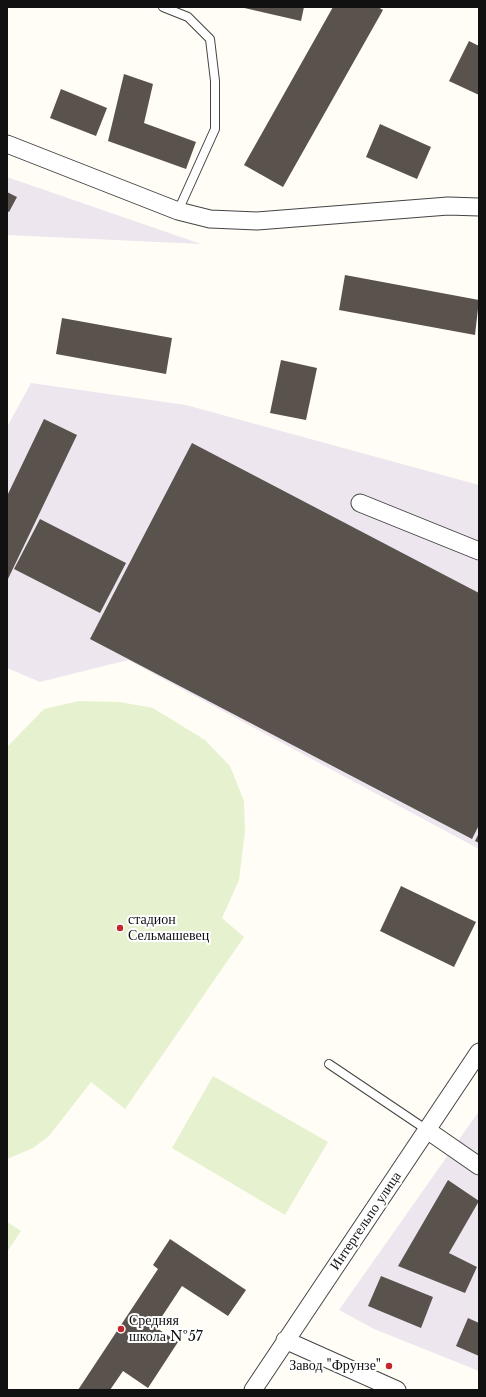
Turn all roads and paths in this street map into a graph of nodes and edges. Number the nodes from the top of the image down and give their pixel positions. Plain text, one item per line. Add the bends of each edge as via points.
1 (163, 7) edge
2 (7, 144) edge
3 (479, 207) edge
4 (178, 211) junction
5 (360, 502) dead end
6 (479, 551) edge
7 (479, 1052) edge
8 (329, 1064) dead end
9 (427, 1130) junction
10 (479, 1166) edge
11 (286, 1340) junction
12 (253, 1390) edge
13 (397, 1390) edge

1 - 4 lane via 188,18 210,39 215,81 215,129
2 - 4 street
3 - 4 street via 448,206 257,221 210,219
5 - 6 street
7 - 9 street, Интергельпо улица
8 - 9 lane
9 - 10 street
9 - 11 street, Интергельпо улица
11 - 12 street, Интергельпо улица
11 - 13 street

